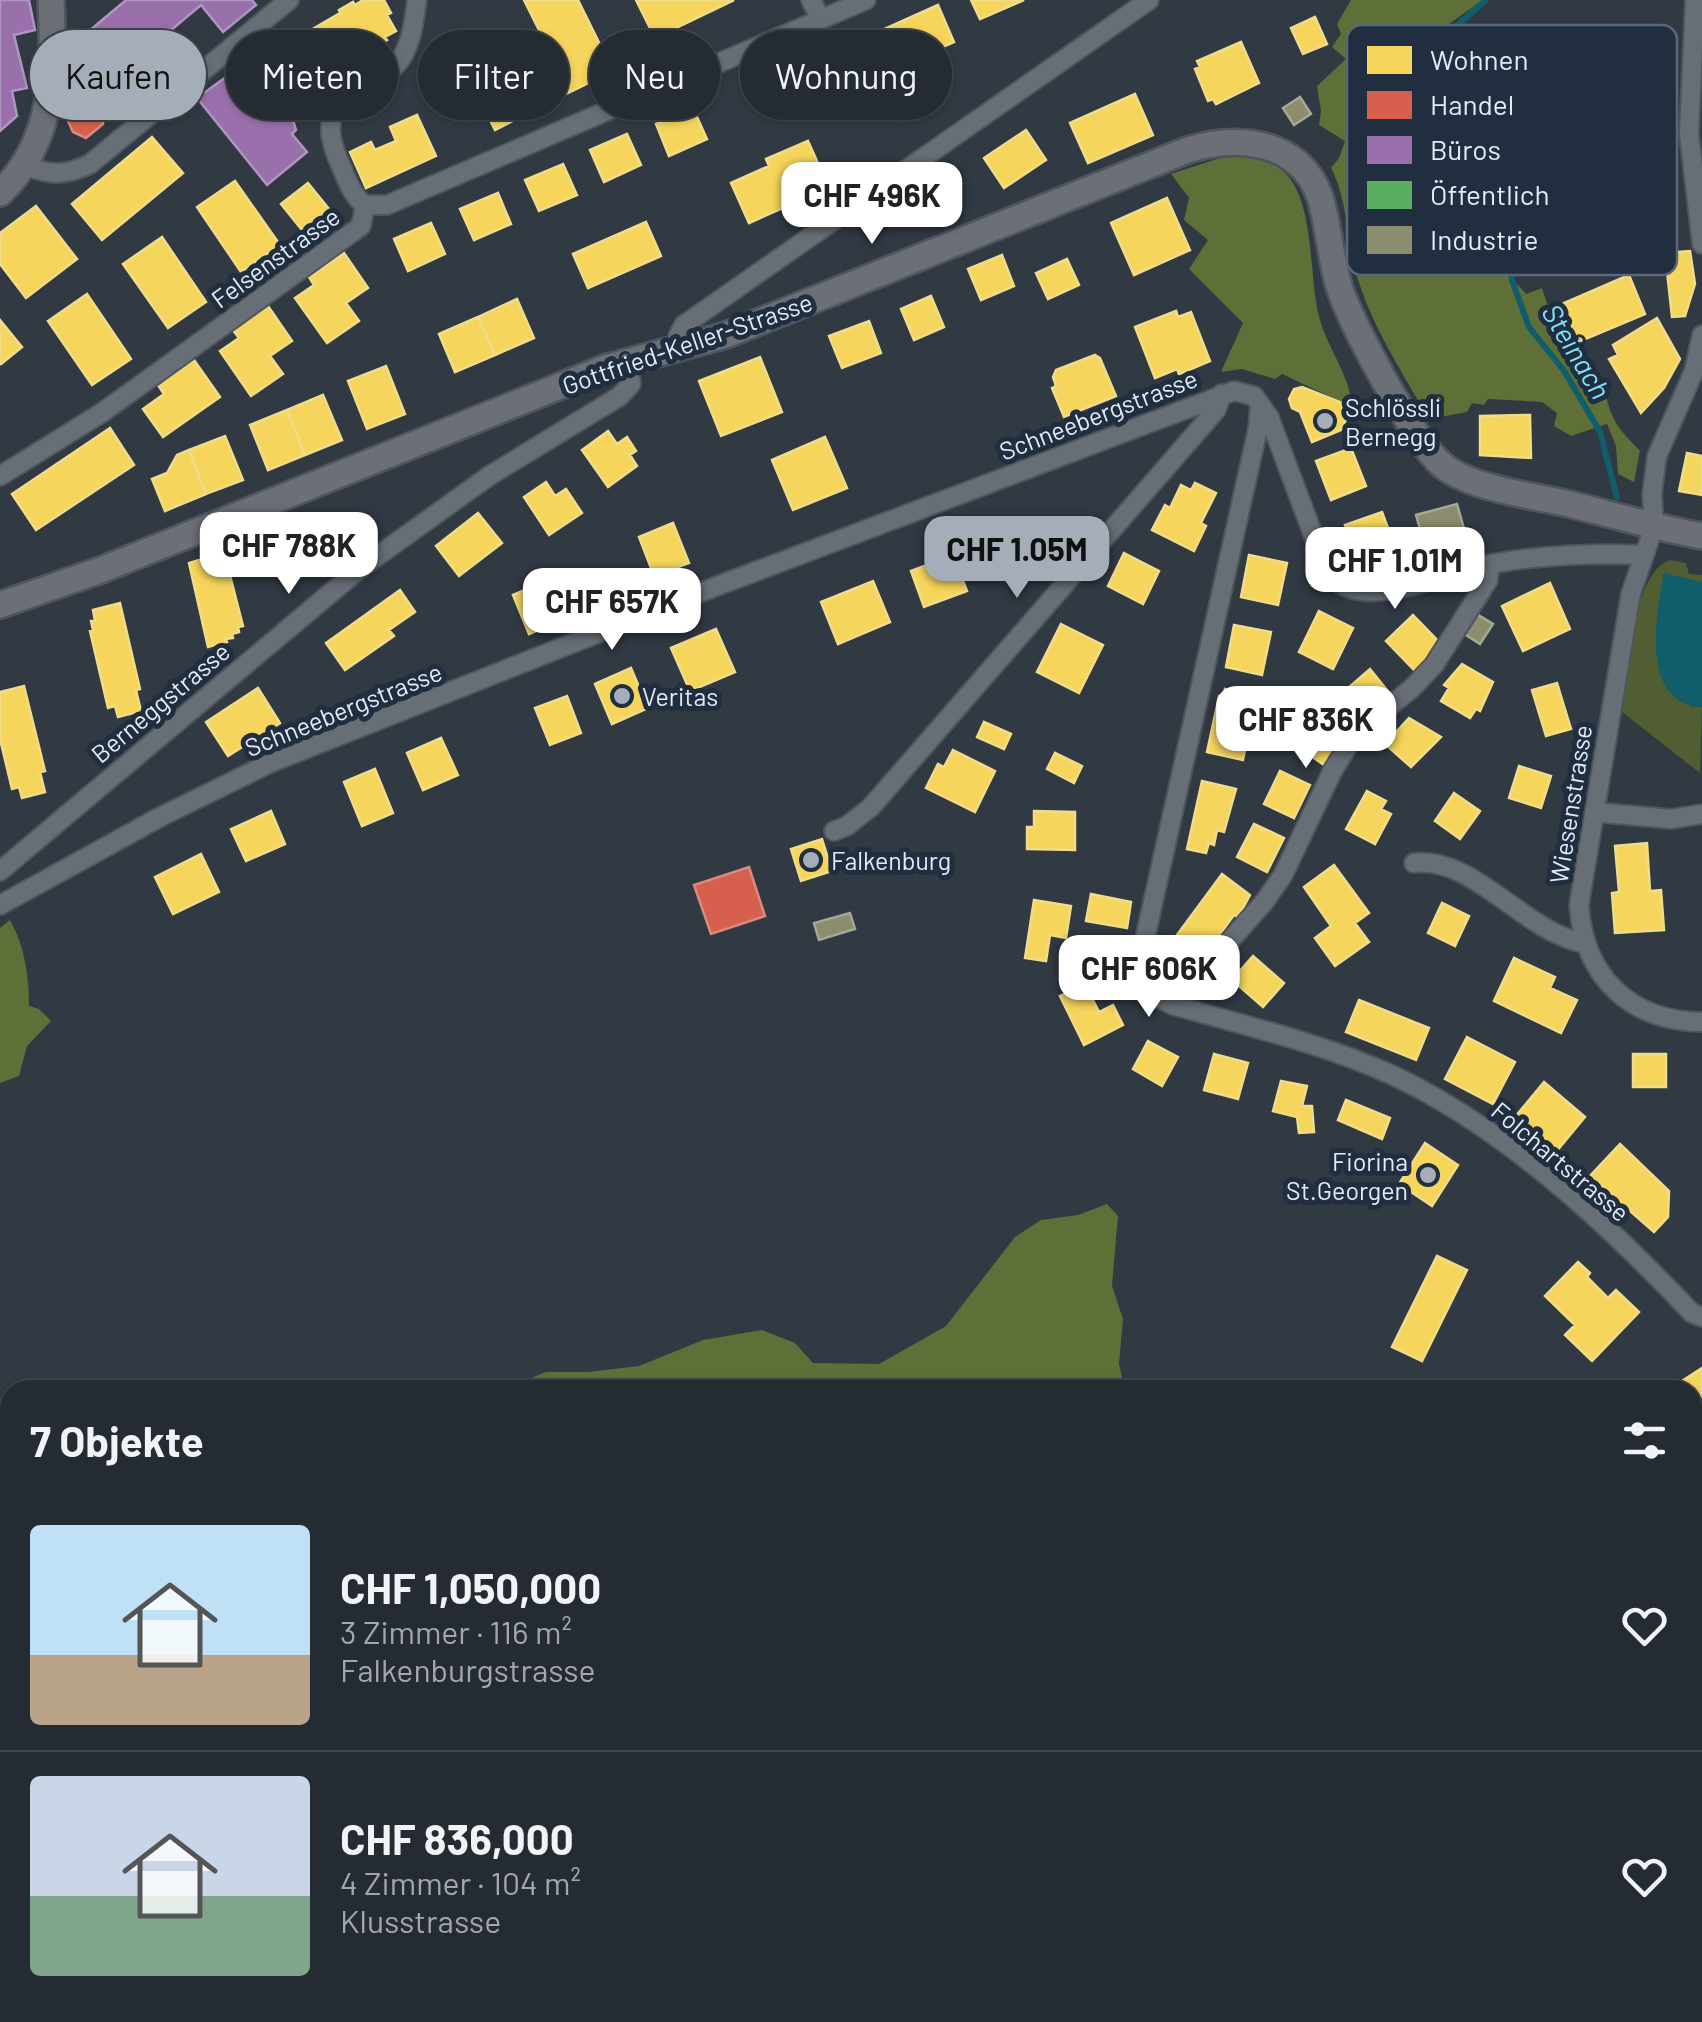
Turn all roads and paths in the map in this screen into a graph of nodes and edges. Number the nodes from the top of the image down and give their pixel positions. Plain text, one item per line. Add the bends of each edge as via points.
1 (51, 0) edge
2 (289, 0) edge
3 (416, 0) edge
4 (811, 0) edge
5 (866, 0) edge
6 (1148, 0) edge
7 (1695, 0) edge
8 (820, 20) junction
9 (26, 166) junction
10 (0, 193) edge
11 (365, 205) junction
12 (1702, 244) edge
13 (1702, 335) edge
14 (681, 349) junction
15 (628, 361) junction
16 (1222, 394) junction
17 (1260, 404) junction
18 (0, 476) edge
19 (1654, 527) junction
20 (1702, 536) edge
21 (1644, 555) junction
22 (1490, 564) junction
23 (0, 605) edge
24 (1594, 812) junction
25 (1702, 814) edge
26 (834, 831) dead end
27 (1414, 862) dead end
28 (0, 871) edge
29 (0, 905) edge
30 (1585, 943) junction
31 (1173, 1005) junction
32 (1702, 1022) edge
33 (1702, 1317) edge

1 - 9 street via 53,74
2 - 9 street via 90,164 51,175
3 - 11 street via 402,56 341,102 332,117 331,145
4 - 8 street
5 - 8 street, Felsenstrasse
6 - 14 street via 692,319 678,336
7 - 12 street via 1689,134
8 - 11 street, Felsenstrasse via 387,206
9 - 10 street
11 - 18 street, Felsenstrasse via 361,226 134,392
13 - 19 street, Wiesenstrasse via 1694,371 1657,456
14 - 15 street, Gottfried-Keller-Strasse
14 - 19 street, Gottfried-Keller-Strasse via 1186,151 1247,141 1284,154 1310,178 1349,312 1415,432 1442,466 1490,486
15 - 23 street, Gottfried-Keller-Strasse
15 - 28 street, Berneggstrasse via 631,384 620,396 489,476 358,570
16 - 17 street via 1243,391
16 - 26 street via 1216,410 883,794 856,821
16 - 29 street, Schneebergstrasse via 270,763
17 - 22 street via 1333,580 1379,592
17 - 31 street, Folchartstrasse via 1138,970 1144,988
19 - 20 street, Gottfried-Keller-Strasse
19 - 21 street, Wiesenstrasse
21 - 22 street
21 - 24 street, Wiesenstrasse via 1631,593
22 - 31 street via 1488,580 1434,665 1356,733 1265,901
24 - 25 street via 1671,819
24 - 30 street, Wiesenstrasse via 1579,904
27 - 30 street via 1436,862 1553,935
30 - 32 street, Wiesenstrasse via 1604,978 1632,1004 1666,1019
31 - 33 street, Folchartstrasse via 1353,1059 1452,1106 1542,1171

